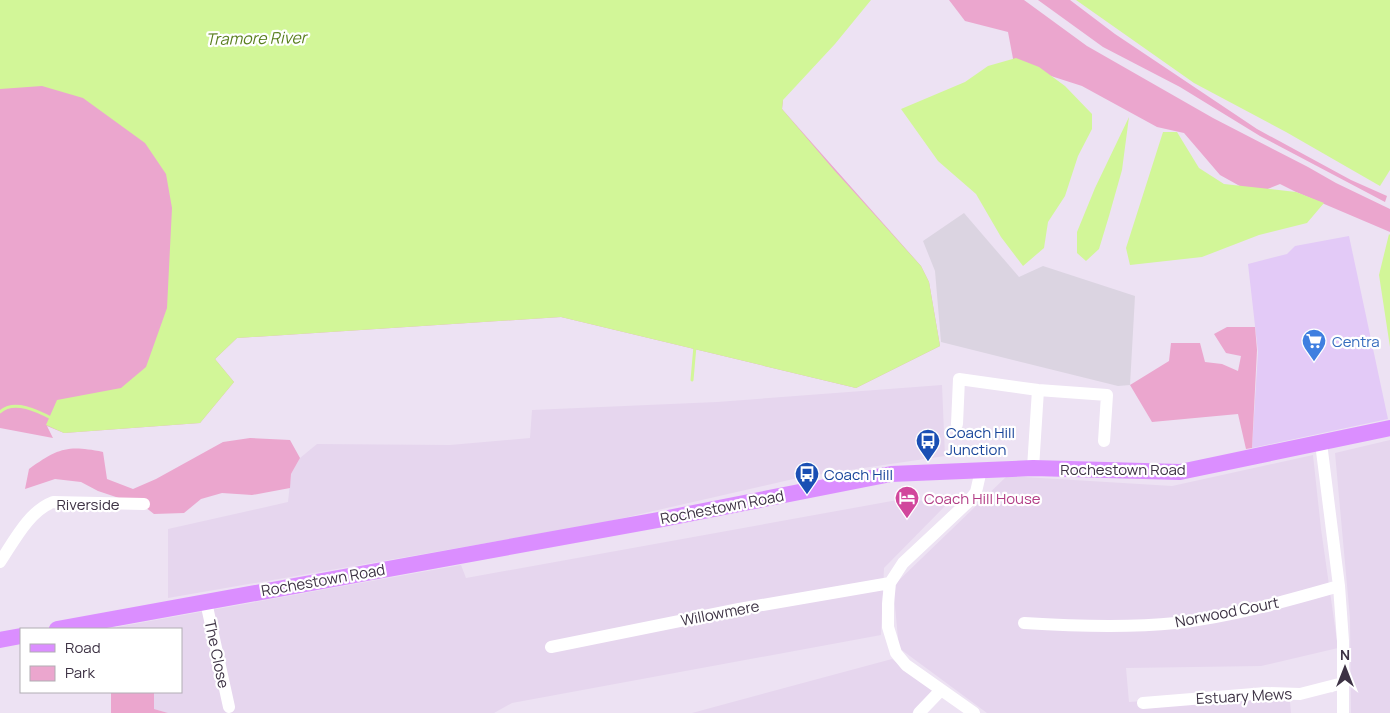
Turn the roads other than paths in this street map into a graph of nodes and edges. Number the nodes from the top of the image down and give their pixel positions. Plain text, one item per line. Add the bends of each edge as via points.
1 (1038, 390) junction
2 (957, 424) dead end
3 (1390, 428) edge
4 (1104, 441) dead end
5 (1321, 444) junction
6 (1033, 468) junction
7 (980, 470) junction
8 (144, 504) dead end
9 (0, 562) edge
10 (890, 583) junction
11 (1339, 586) junction
12 (206, 602) junction
13 (1024, 623) dead end
14 (63, 628) edge
15 (20, 636) edge
16 (0, 640) edge
17 (550, 647) dead end
18 (1344, 684) junction
19 (941, 690) junction
20 (1143, 703) dead end
21 (229, 706) dead end
22 (919, 713) edge
23 (974, 713) edge
24 (1343, 713) edge

1 - 2 street via 959,379
1 - 4 street via 1106,395
1 - 6 street
3 - 5 main road, Rochestown Road
5 - 6 main road, Rochestown Road via 1180,472
5 - 11 street
6 - 7 main road, Rochestown Road
7 - 10 street via 976,492 903,563
7 - 12 main road, Rochestown Road via 891,474
8 - 9 street, Riverside via 46,504 31,517
10 - 17 street, Willowmere
10 - 19 street via 888,627 896,653 906,665
11 - 13 street, Norwood Court via 1220,616 1176,623
11 - 18 street
12 - 14 main road, Rochestown Road
12 - 21 street, The Close
15 - 16 main road
18 - 20 street, Estuary Mews via 1300,694 1266,693
18 - 24 street
19 - 22 street
19 - 23 street

